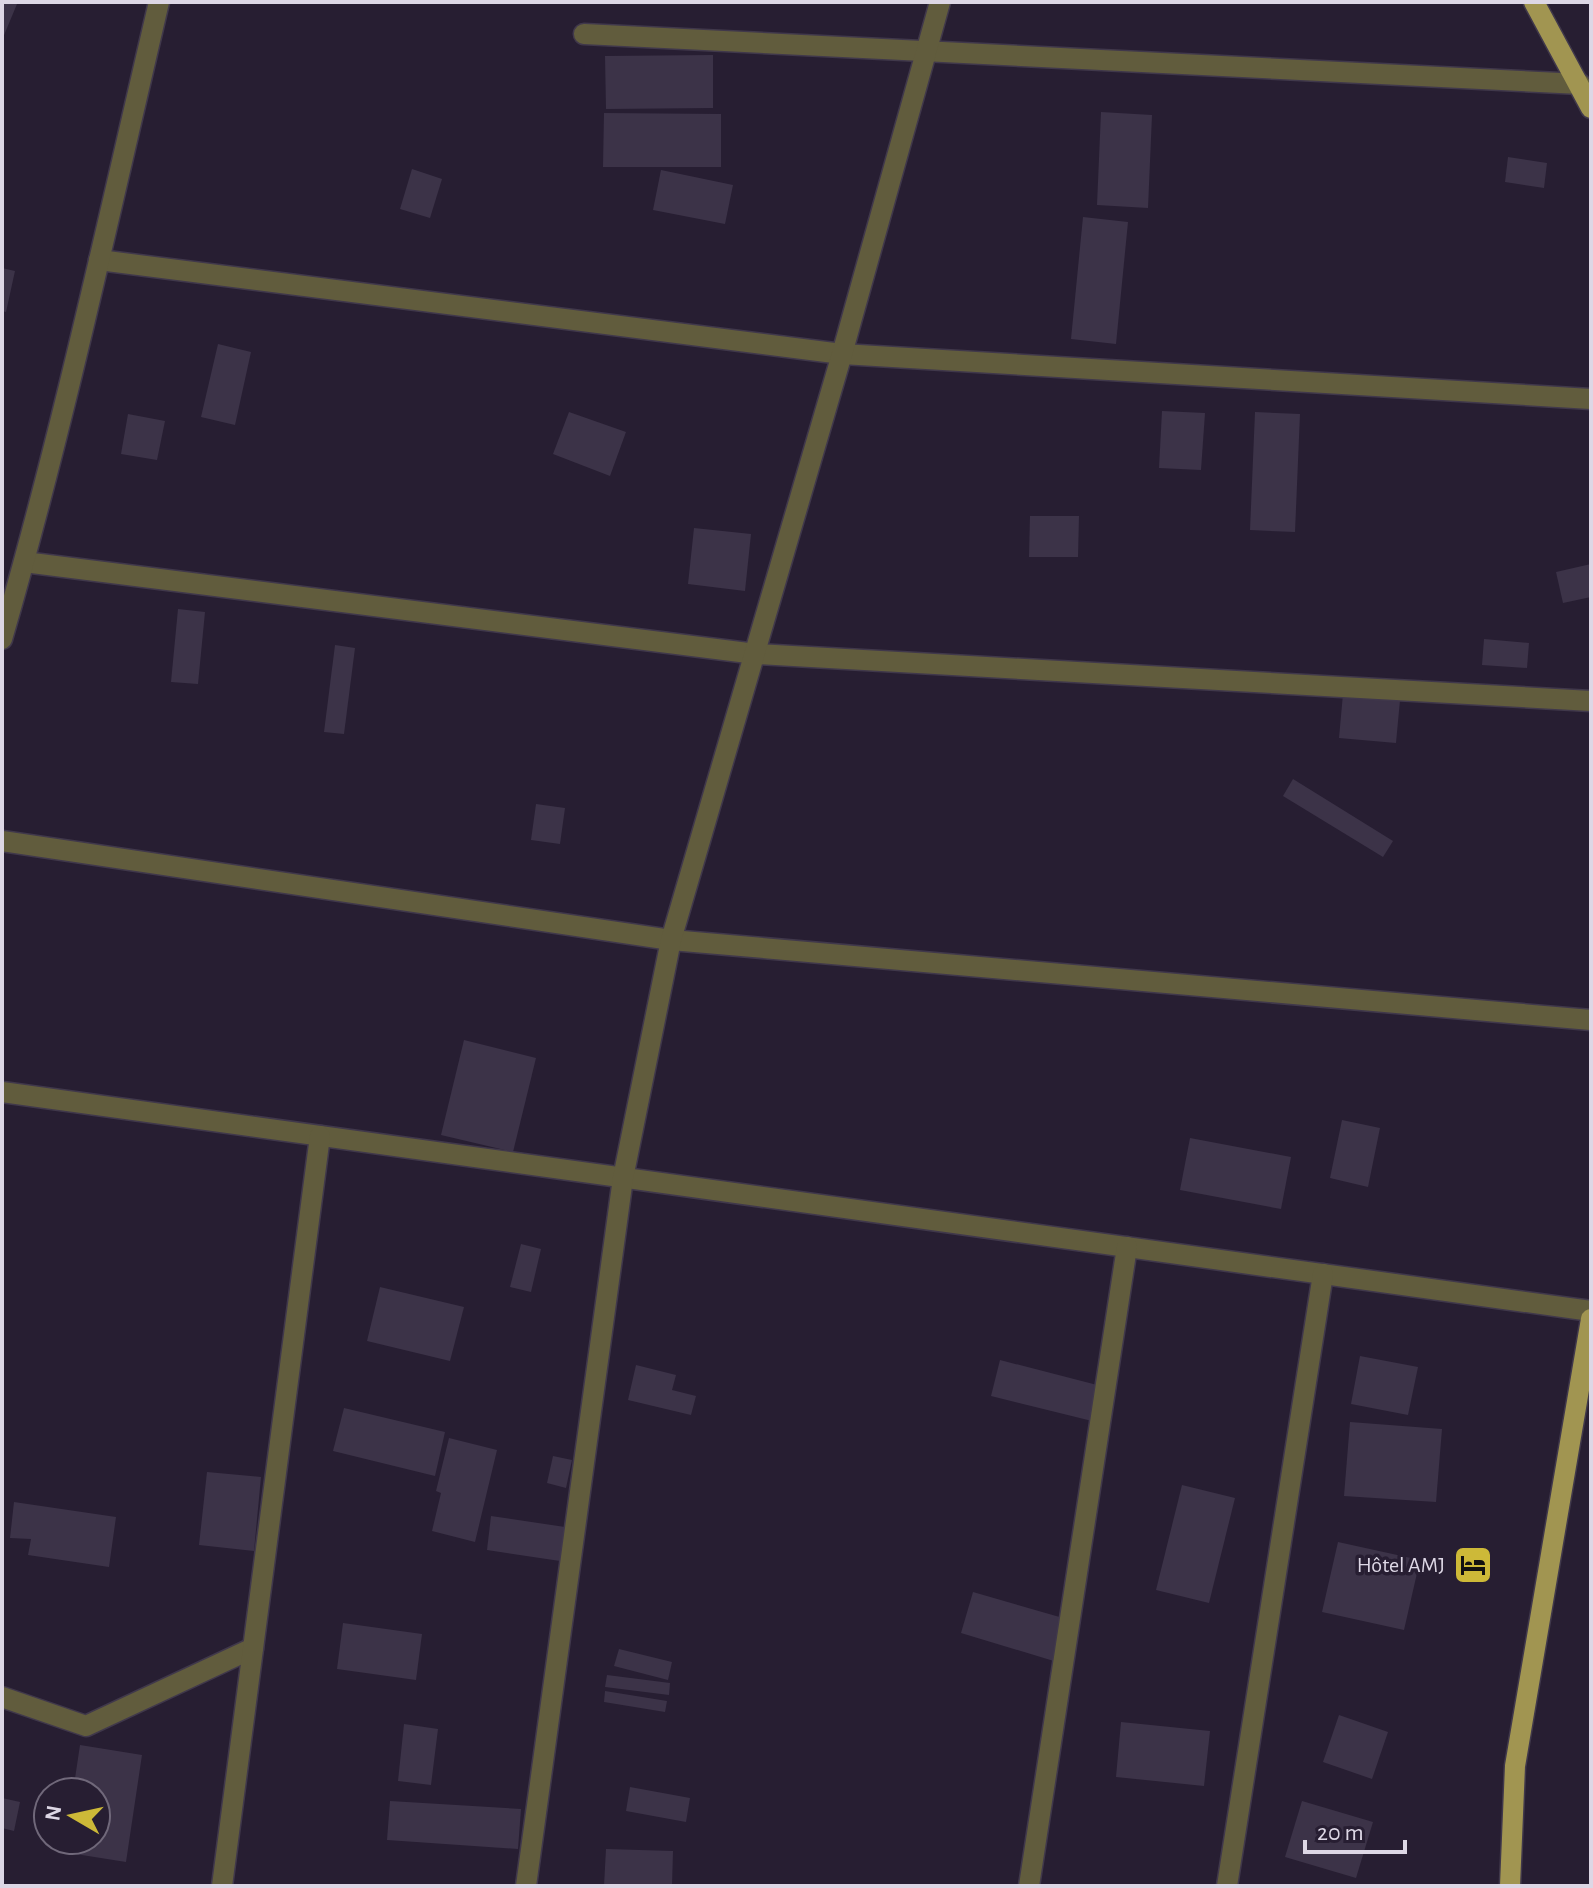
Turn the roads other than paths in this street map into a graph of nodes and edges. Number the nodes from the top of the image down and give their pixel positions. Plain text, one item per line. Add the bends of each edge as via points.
1 (159, 2) edge
2 (940, 2) edge
3 (1534, 2) edge
4 (584, 34) dead end
5 (925, 51) junction
6 (1580, 84) junction
7 (1591, 108) edge
8 (99, 260) junction
9 (842, 354) junction
10 (1591, 399) edge
11 (24, 562) junction
12 (2, 639) edge
13 (756, 654) junction
14 (1591, 701) edge
15 (2, 841) edge
16 (671, 940) junction
17 (1591, 1020) edge
18 (2, 1092) edge
19 (320, 1136) junction
20 (623, 1178) junction
21 (1127, 1247) junction
22 (1323, 1274) junction
23 (1591, 1311) edge
24 (1591, 1319) edge
25 (253, 1648) junction
26 (2, 1697) edge
27 (222, 1886) edge
28 (526, 1886) edge
29 (1029, 1886) edge
30 (1227, 1886) edge
31 (1510, 1886) edge

1 - 8 street
2 - 5 street
3 - 6 main road
4 - 5 street
5 - 6 street
5 - 9 street
6 - 7 main road
8 - 9 street
8 - 11 street
9 - 10 street
9 - 13 street
11 - 12 street
11 - 13 street
13 - 14 street
13 - 16 street
15 - 16 street
16 - 17 street
16 - 20 street
18 - 19 street
19 - 20 street
19 - 25 street
20 - 21 street
20 - 28 street
21 - 22 street
21 - 29 street
22 - 23 street
22 - 30 street
24 - 31 main road via 1515,1766
25 - 26 street via 86,1726
25 - 27 street

